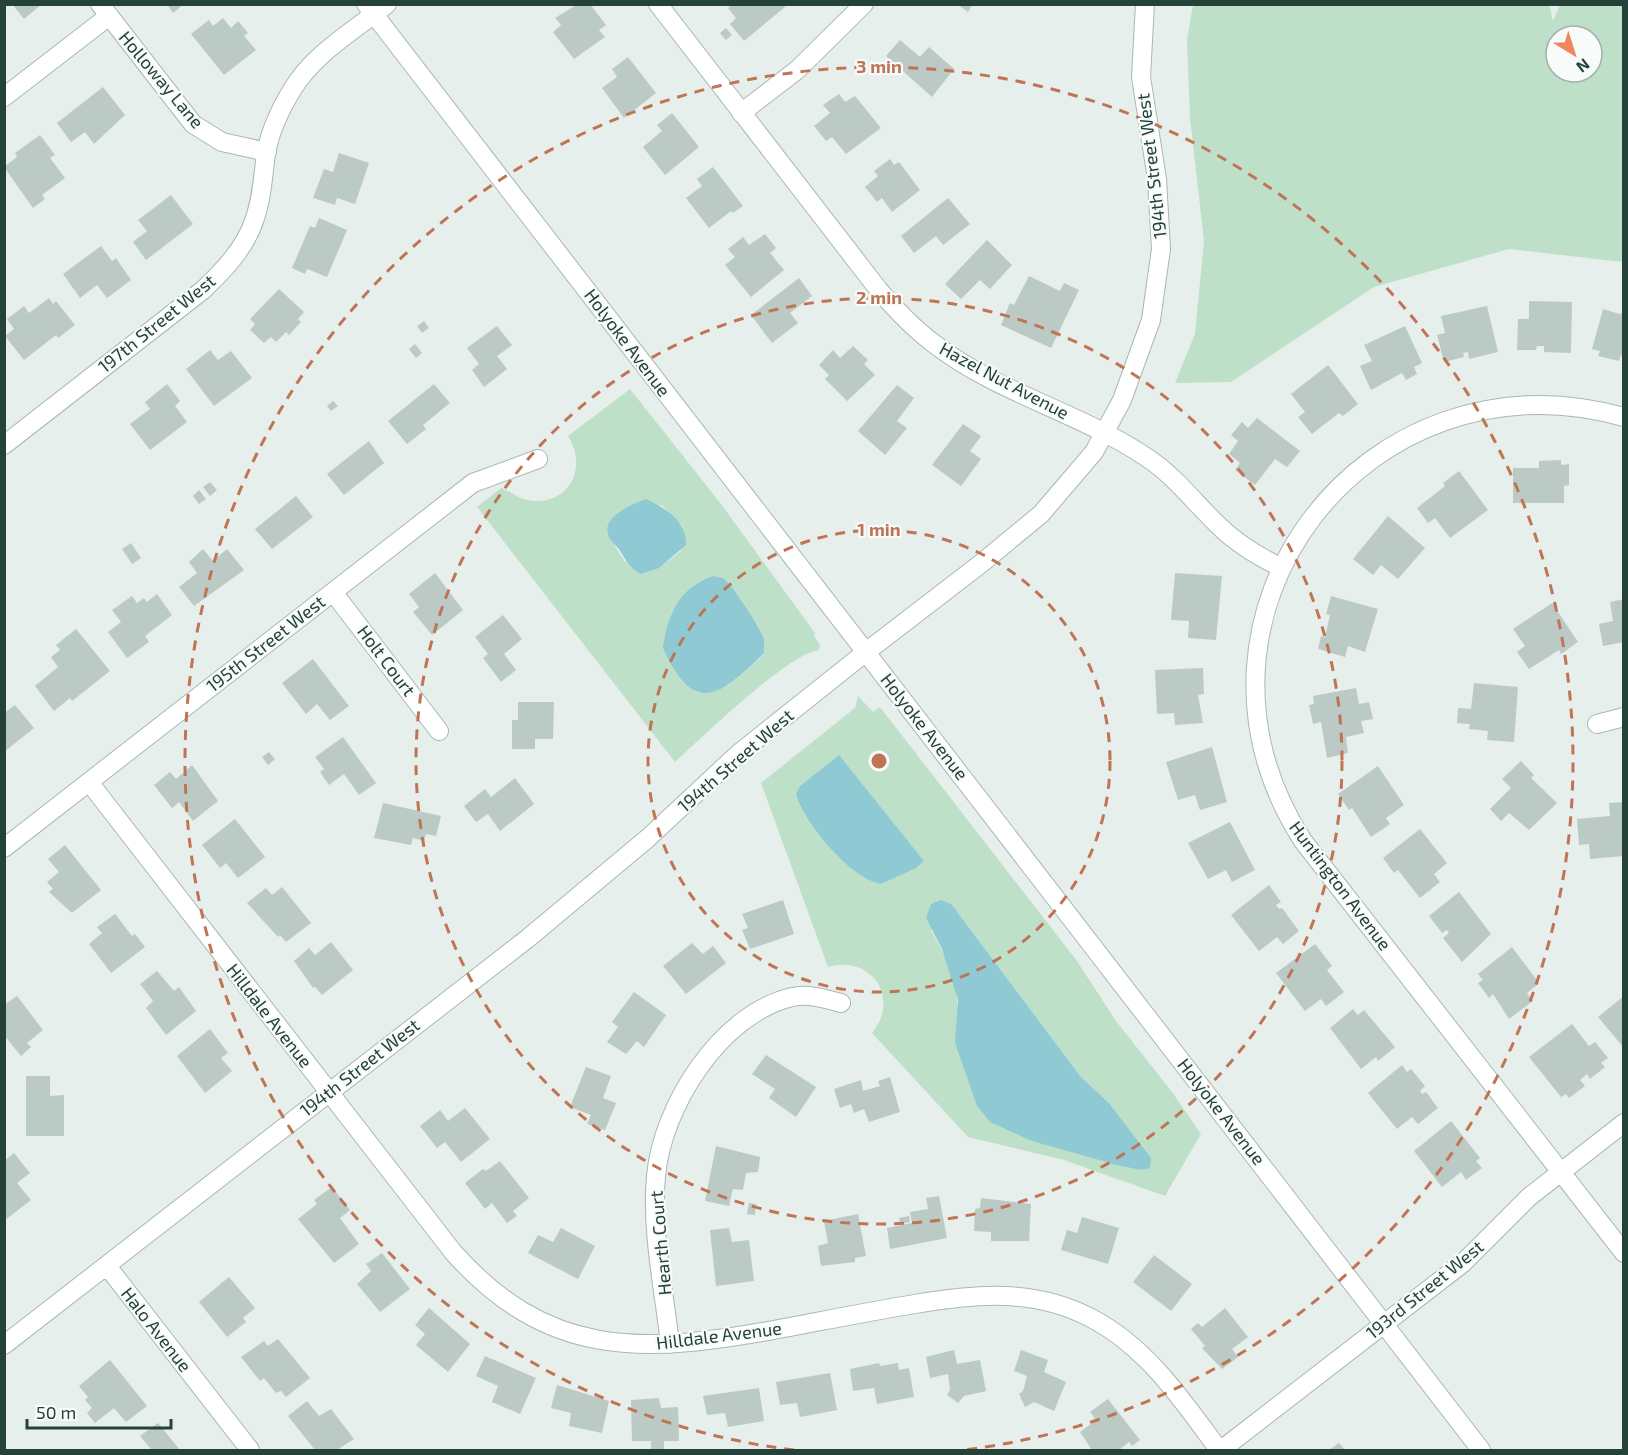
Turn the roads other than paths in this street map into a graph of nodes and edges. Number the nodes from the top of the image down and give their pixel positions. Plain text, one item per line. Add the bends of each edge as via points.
1 (658, 4) edge
2 (864, 4) edge
3 (1145, 4) edge
4 (376, 8) edge
5 (104, 10) edge
6 (4, 97) edge
7 (741, 113) junction
8 (267, 152) junction
9 (1623, 417) edge
10 (1106, 433) junction
11 (4, 445) edge
12 (538, 459) dead end
13 (1282, 568) junction
14 (333, 592) junction
15 (866, 652) junction
16 (1623, 717) edge
17 (1597, 724) dead end
18 (439, 731) dead end
19 (89, 783) junction
20 (4, 848) edge
21 (841, 1003) dead end
22 (328, 1092) junction
23 (1623, 1123) edge
24 (1561, 1172) junction
25 (1623, 1253) edge
26 (107, 1266) junction
27 (1383, 1323) junction
28 (670, 1344) junction
29 (4, 1345) edge
30 (250, 1450) edge
31 (1220, 1450) edge
32 (1481, 1450) edge

1 - 7 street, Hazel Nut Avenue
2 - 7 street via 797,70
3 - 10 street, 194th Street West via 1142,76 1159,201 1159,279 1143,344
4 - 8 street, 197th Street West via 304,73 286,102
4 - 15 street, Holyoke Avenue
5 - 6 street
5 - 8 street, Holloway Lane via 193,124 222,142
7 - 10 street, Hazel Nut Avenue via 905,320 960,361
8 - 11 street, 197th Street West via 254,223 228,264 203,290
9 - 13 street, Huntington Avenue via 1568,405 1524,404 1480,410 1433,424 1389,446 1350,476 1316,512
10 - 13 street, Hazel Nut Avenue via 1161,467 1241,544
10 - 15 street, 194th Street West via 1060,494 1022,532
12 - 14 street, 195th Street West via 473,483
13 - 24 street, Huntington Avenue via 1263,624 1257,683 1263,746 1282,802 1312,853
14 - 18 street, Holt Court
14 - 19 street, 195th Street West
15 - 22 street, 194th Street West via 738,754 561,912
15 - 27 street, Holyoke Avenue
16 - 17 street
19 - 20 street, 195th Street West
19 - 22 street, Hilldale Avenue
21 - 28 street, Hearth Court via 804,995 762,1010 714,1049 683,1091 664,1136 656,1184
22 - 26 street, 194th Street West
22 - 28 street, Hilldale Avenue via 453,1252 506,1302 539,1320 591,1339 636,1346
23 - 24 street, 193rd Street West
24 - 25 street, Huntington Avenue
24 - 27 street, 193rd Street West via 1517,1208 1463,1263
26 - 29 street, 194th Street West
26 - 30 street, Halo Avenue
27 - 31 street, 193rd Street West
27 - 32 street, Holyoke Avenue
28 - 31 street, Hilldale Avenue via 727,1338 968,1295 1025,1297 1074,1310 1122,1338 1160,1374

